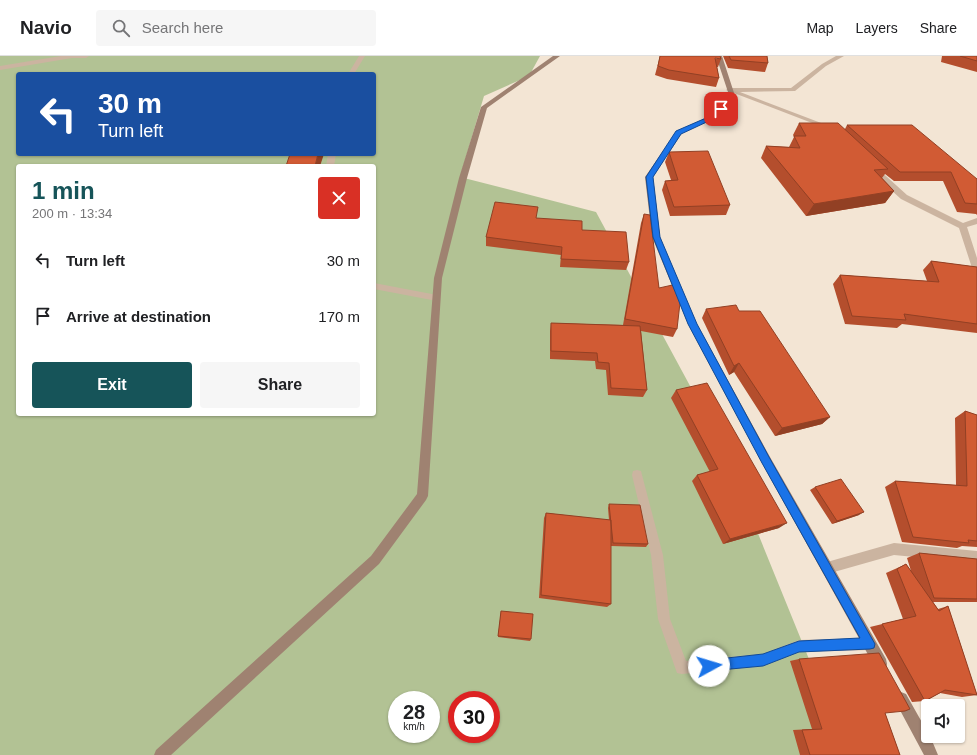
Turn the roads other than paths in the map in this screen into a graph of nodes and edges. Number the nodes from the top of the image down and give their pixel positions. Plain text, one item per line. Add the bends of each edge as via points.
1 (86, 56) edge
2 (362, 56) edge
3 (557, 56) edge
4 (720, 56) edge
5 (842, 56) edge
6 (0, 68) edge
7 (352, 72) edge
8 (729, 90) junction
9 (834, 133) edge
10 (869, 165) edge
11 (977, 221) edge
12 (963, 226) junction
13 (977, 271) edge
14 (376, 286) edge
15 (437, 298) junction
16 (637, 475) dead end
17 (977, 557) edge
18 (827, 568) junction
19 (870, 644) junction
20 (885, 671) edge
21 (897, 692) edge
22 (161, 755) edge
23 (931, 755) edge

1 - 6 street
2 - 7 street
3 - 15 street via 484,107 438,278
4 - 8 street
5 - 8 street via 824,65 793,90
8 - 9 street via 828,128
8 - 18 street via 733,99 708,119 679,132 650,177 656,237 693,324
10 - 12 street via 904,197
11 - 12 street
12 - 13 street
14 - 15 street
15 - 22 street via 422,496 375,560
16 - 19 street via 657,555 664,619 682,668 763,660 799,646
17 - 18 street via 894,549
18 - 19 street
19 - 20 street
21 - 23 street

